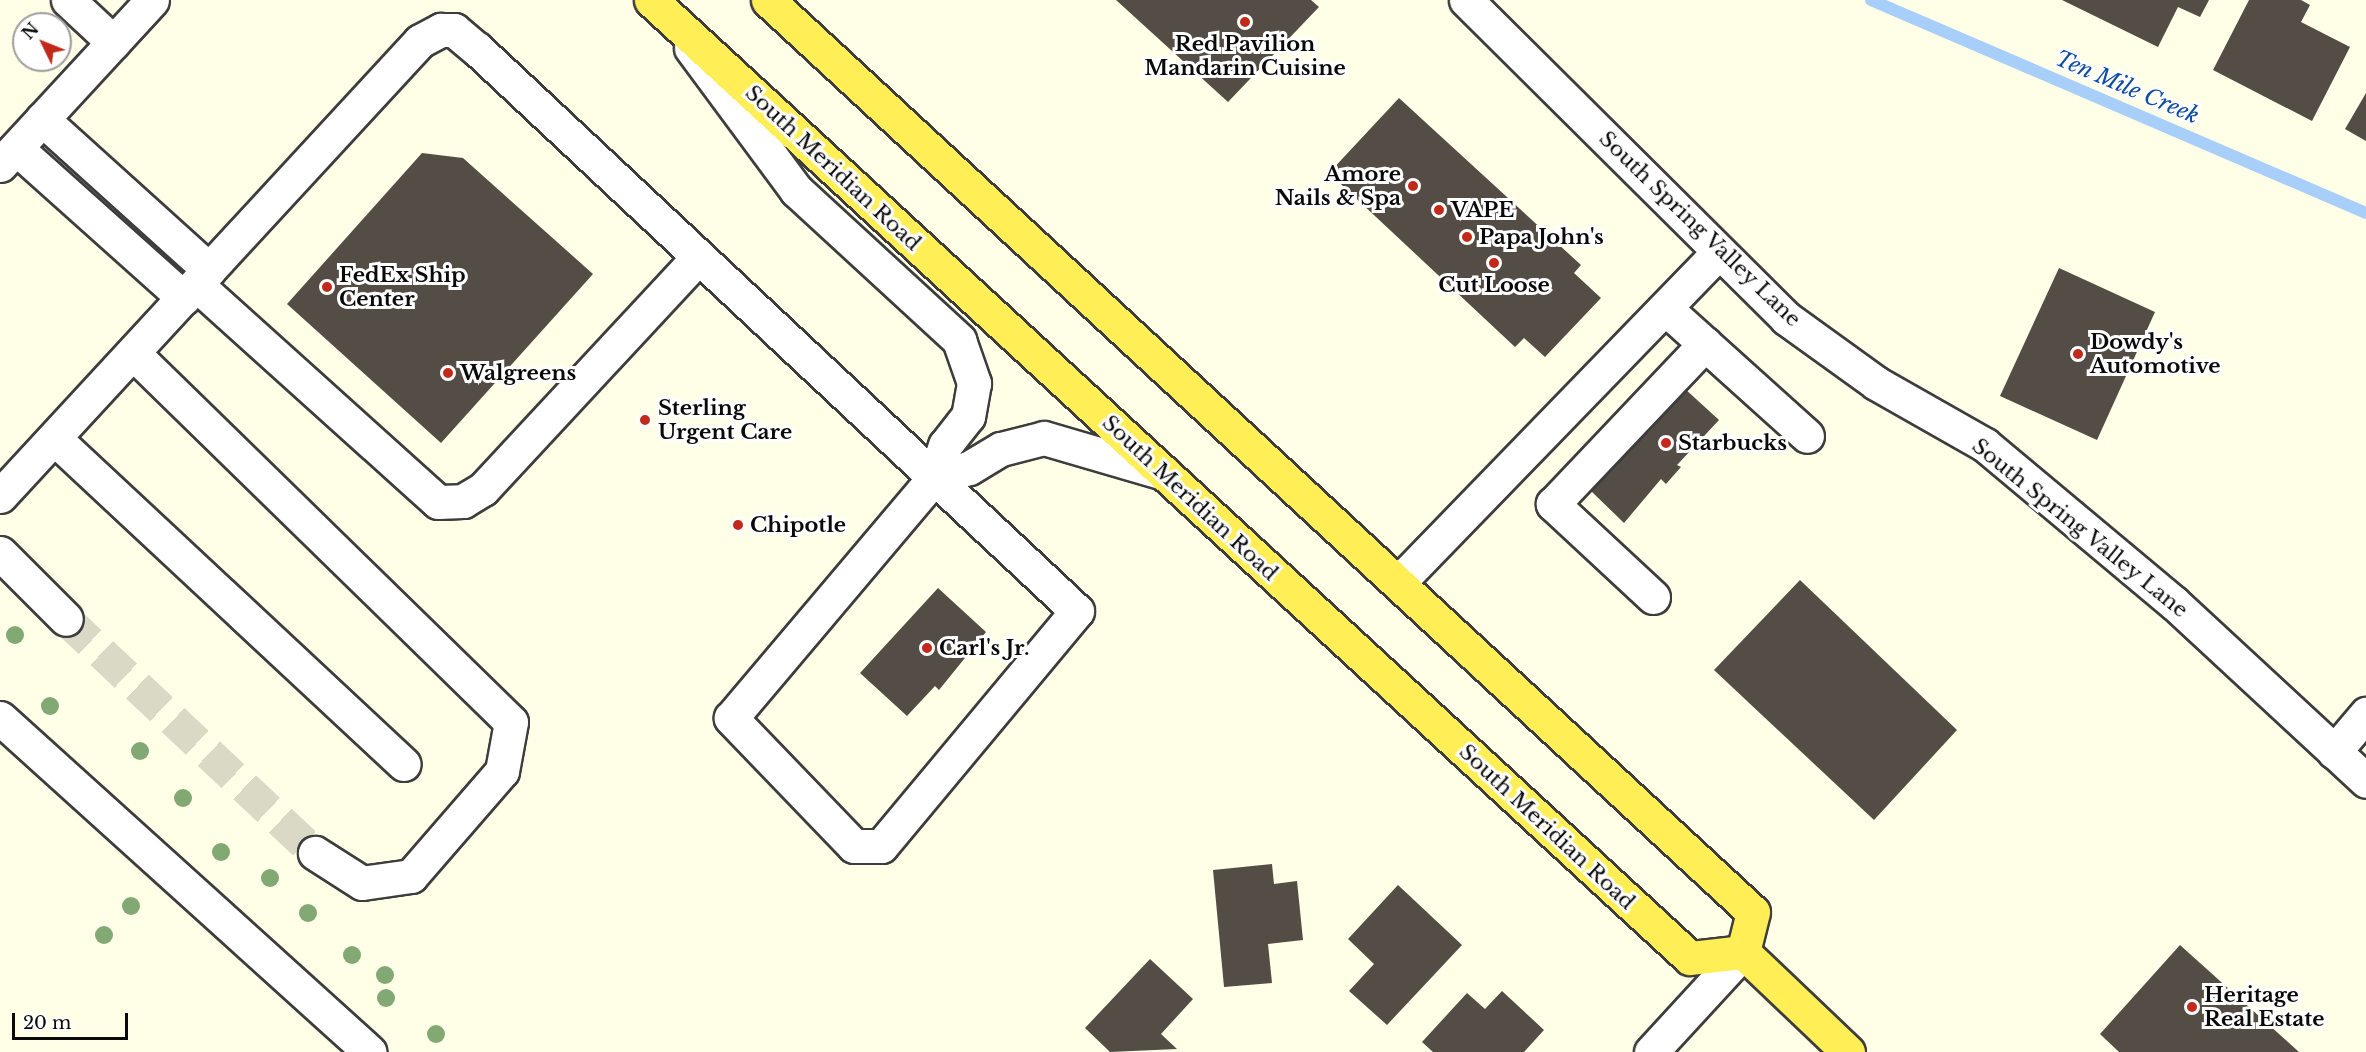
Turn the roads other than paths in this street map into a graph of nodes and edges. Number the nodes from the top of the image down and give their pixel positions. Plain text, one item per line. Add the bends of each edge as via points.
1 (68, 0) edge
2 (152, 0) edge
3 (768, 0) edge
4 (1466, 0) edge
5 (658, 6) edge
6 (112, 42) junction
7 (42, 118) junction
8 (8, 156) edge
9 (1719, 252) junction
10 (698, 258) junction
11 (197, 284) junction
12 (1665, 308) junction
13 (1706, 344) junction
14 (133, 353) junction
15 (1807, 436) dead end
16 (54, 438) junction
17 (1164, 473) junction
18 (934, 478) junction
19 (0, 496) edge
20 (0, 553) edge
21 (1398, 583) junction
22 (1653, 597) dead end
23 (66, 619) tunnel mouth
24 (2366, 714) edge
25 (0, 718) edge
26 (2334, 752) junction
27 (404, 764) dead end
28 (2366, 781) edge
29 (315, 853) tunnel mouth
30 (1743, 952) junction
31 (369, 1052) edge
32 (1651, 1052) edge
33 (1848, 1052) edge

1 - 6 street
2 - 6 street
3 - 21 main road
4 - 9 street, South Spring Valley Lane
5 - 17 main road, South Meridian Road
5 - 18 street via 796,190 959,340 974,383 968,416 945,445
6 - 7 street
7 - 8 street
7 - 11 street
8 - 11 street
9 - 12 street
9 - 26 street, South Spring Valley Lane via 1786,318 1858,370 1985,445 2173,602
10 - 11 street via 483,489 454,501 438,502
10 - 11 street via 477,49 454,30 441,30 420,41
10 - 18 street
11 - 14 street
12 - 13 street
12 - 21 street
13 - 15 street
13 - 22 street via 1552,504
14 - 16 street
14 - 29 street via 511,722 501,771 411,876 362,883
16 - 19 street
16 - 27 street
17 - 18 street via 1044,438 1001,449 969,468
17 - 30 main road, South Meridian Road via 1690,958
18 - 18 street via 1077,611 881,846 854,846 731,718
20 - 23 street
21 - 30 main road via 1753,912
24 - 26 street
25 - 31 street
26 - 28 street, South Spring Valley Lane
30 - 32 street
30 - 33 main road

